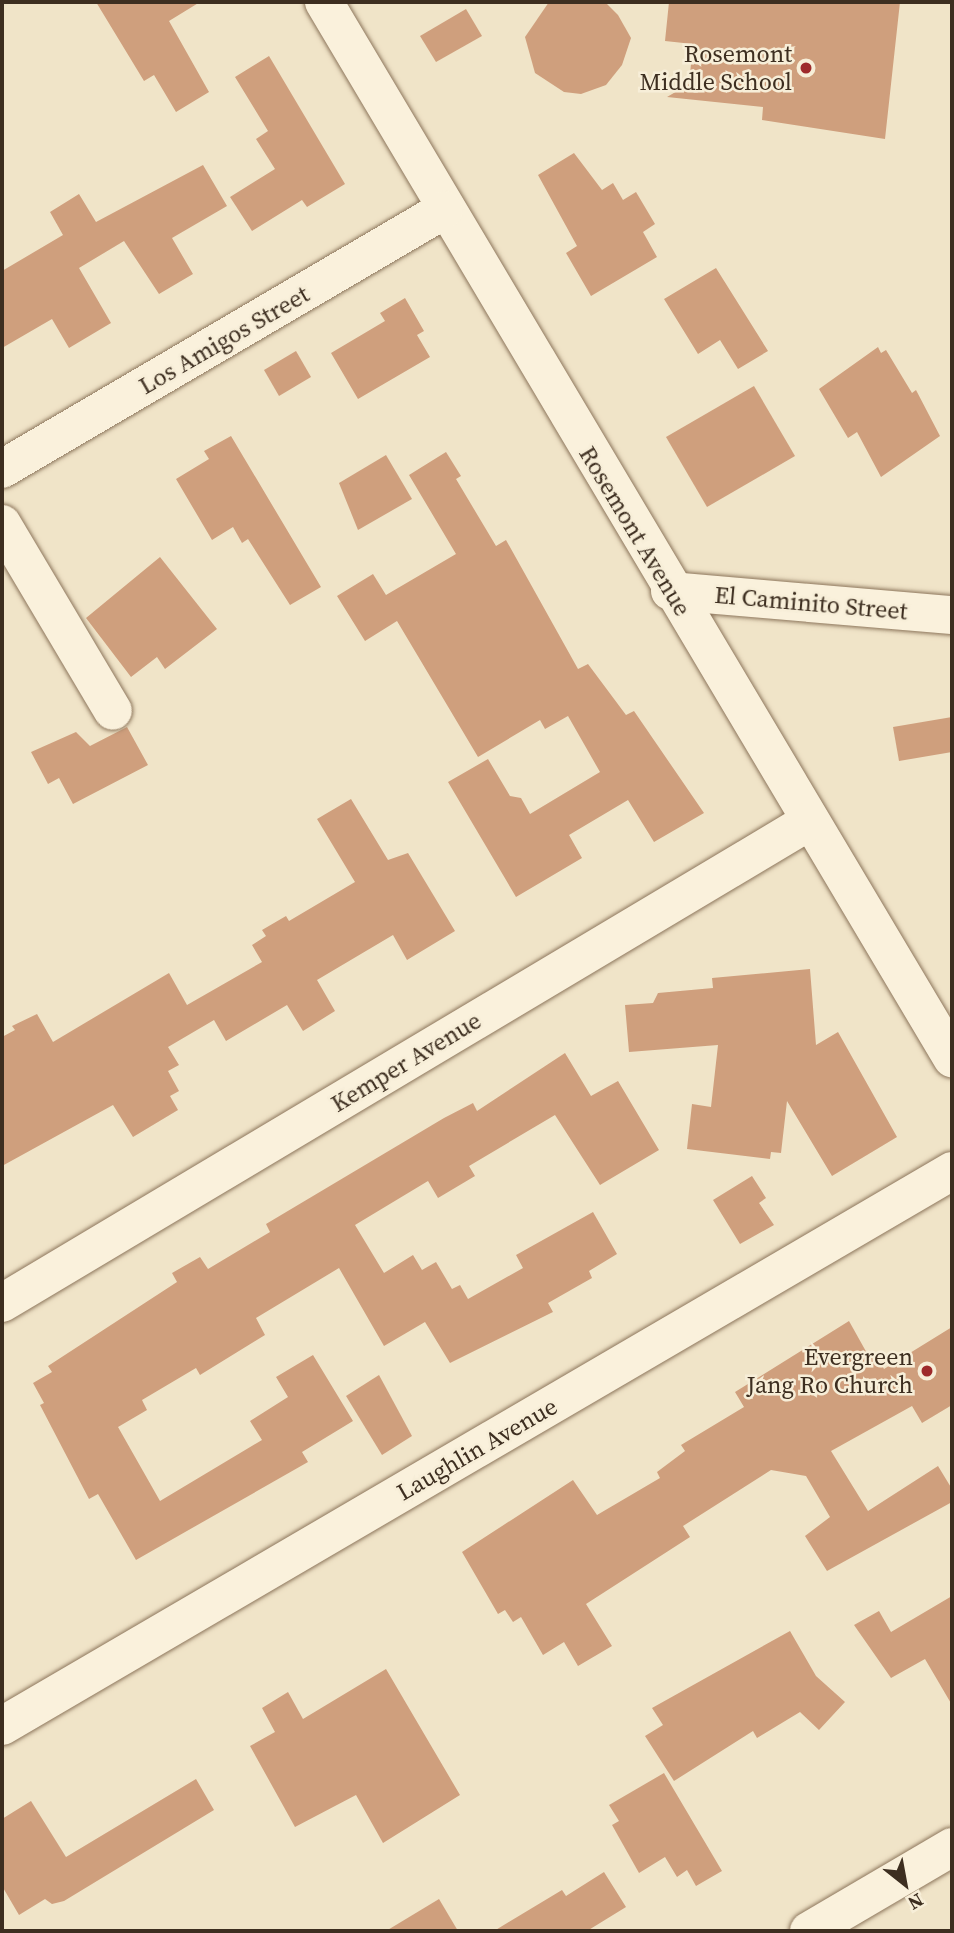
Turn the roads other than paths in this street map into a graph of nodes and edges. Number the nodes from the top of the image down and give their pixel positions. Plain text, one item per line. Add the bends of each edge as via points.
1 (324, 2) edge
2 (444, 211) junction
3 (2, 469) edge
4 (2, 524) edge
5 (670, 591) junction
6 (952, 615) edge
7 (113, 711) dead end
8 (810, 821) junction
9 (952, 1058) edge
10 (952, 1171) edge
11 (2, 1303) edge
12 (2, 1726) edge
13 (952, 1847) edge
14 (809, 1931) edge

1 - 2 street, Rosemont Avenue
2 - 3 street, Los Amigos Street
2 - 5 street, Rosemont Avenue
4 - 7 street
5 - 6 street, El Caminito Street
5 - 8 street, Rosemont Avenue
8 - 9 street, Rosemont Avenue
8 - 11 street, Kemper Avenue
10 - 12 street, Laughlin Avenue
13 - 14 street

